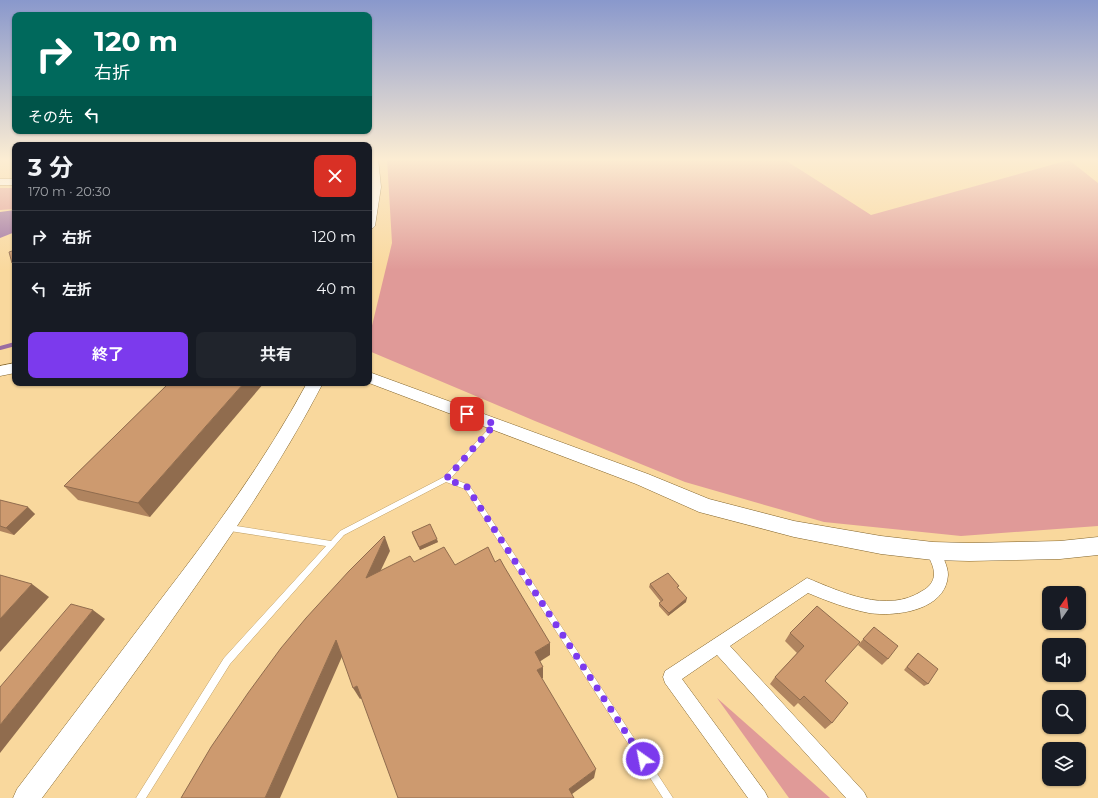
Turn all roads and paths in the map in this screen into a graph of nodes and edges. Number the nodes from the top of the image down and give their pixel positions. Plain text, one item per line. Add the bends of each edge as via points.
1 (375, 195) edge
2 (372, 210) edge
3 (12, 369) edge
4 (0, 371) edge
5 (372, 378) edge
6 (313, 386) edge
7 (495, 424) junction
8 (446, 479) junction
9 (226, 527) junction
10 (332, 544) junction
11 (1098, 546) edge
12 (933, 551) junction
13 (718, 645) junction
14 (26, 798) edge
15 (141, 798) edge
16 (668, 798) edge
17 (759, 798) edge
18 (858, 798) edge

1 - 2 street
3 - 4 street
5 - 7 street
6 - 9 street via 269,464
7 - 8 lane
7 - 12 street via 706,506 794,529 881,546
8 - 10 lane via 342,533
8 - 16 lane via 467,487
9 - 10 lane
9 - 14 street via 109,690
10 - 15 lane via 227,661
11 - 12 street via 1060,550
12 - 13 street via 941,574 937,587 921,602 895,608 865,605 826,594 807,585
13 - 17 street via 671,677
13 - 18 street

